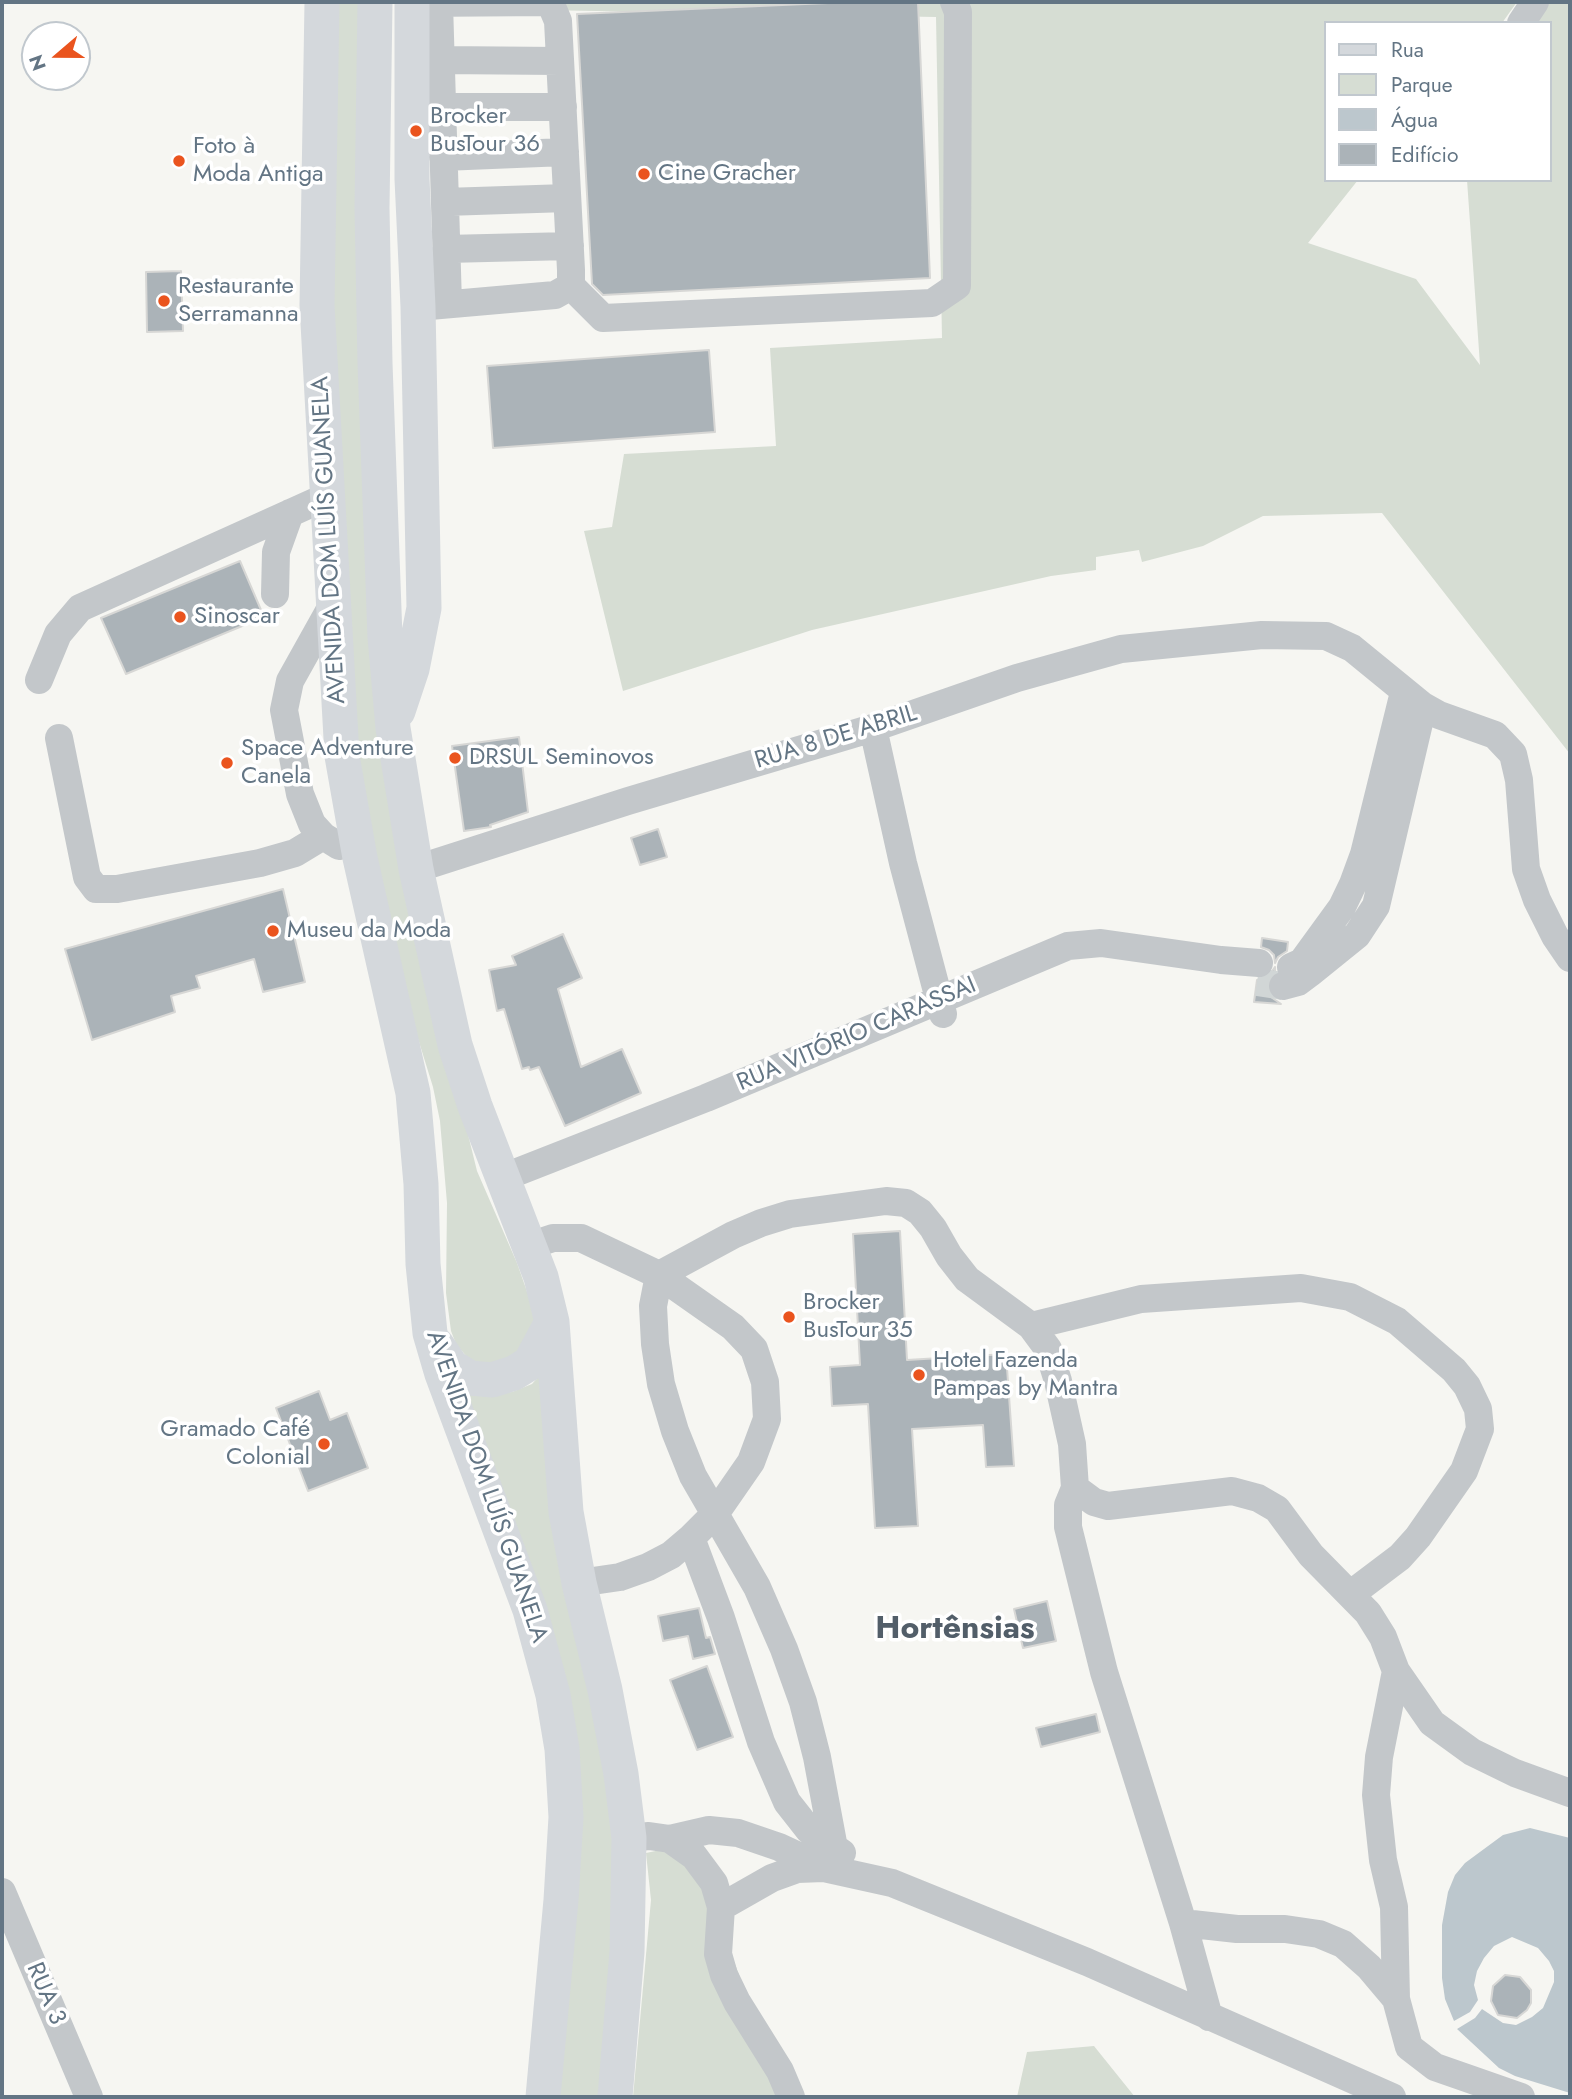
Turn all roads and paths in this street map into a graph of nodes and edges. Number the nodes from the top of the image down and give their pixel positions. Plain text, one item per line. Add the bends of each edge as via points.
1 (322, 2) edge
2 (375, 2) edge
3 (553, 2) edge
4 (954, 2) edge
5 (1535, 2) edge
6 (421, 3) edge
7 (1522, 21) edge
8 (440, 60) junction
9 (560, 61) junction
10 (442, 107) junction
11 (563, 107) junction
12 (565, 152) junction
13 (443, 157) junction
14 (568, 198) junction
15 (445, 202) junction
16 (570, 246) junction
17 (446, 249) junction
18 (571, 286) junction
19 (433, 306) junction
20 (375, 363) junction
21 (327, 496) junction
22 (290, 513) junction
23 (275, 594) dead end
24 (333, 604) junction
25 (39, 680) dead end
26 (1414, 699) junction
27 (393, 727) junction
28 (873, 728) junction
29 (59, 738) dead end
30 (323, 836) junction
31 (360, 858) junction
32 (416, 869) junction
33 (1353, 884) junction
34 (1381, 890) junction
35 (1570, 958) edge
36 (1271, 974) junction
37 (940, 1008) junction
38 (505, 1186) junction
39 (529, 1246) junction
40 (659, 1275) junction
41 (552, 1322) junction
42 (1031, 1326) junction
43 (430, 1333) junction
44 (1075, 1488) junction
45 (715, 1514) junction
46 (691, 1538) junction
47 (579, 1583) junction
48 (1351, 1594) junction
49 (1396, 1671) junction
50 (1570, 1793) edge
51 (629, 1838) junction
52 (670, 1839) junction
53 (829, 1858) junction
54 (2, 1892) edge
55 (722, 1907) junction
56 (1183, 1923) junction
57 (1396, 1998) junction
58 (1209, 2017) junction
59 (89, 2097) edge
60 (542, 2097) edge
61 (615, 2097) edge
62 (791, 2097) edge
63 (1392, 2097) edge
64 (1521, 2097) edge

1 - 21 main road, AVENIDA DOM LUÍS GUANELA via 317,305
2 - 20 main road, AVENIDA DOM LUÍS GUANELA
3 - 6 street
3 - 9 street
4 - 18 street via 958,12 957,286 932,303 603,318
5 - 7 street
6 - 8 street
6 - 19 main road via 412,179
8 - 9 street
8 - 10 street
9 - 11 street
10 - 11 street
10 - 13 street
11 - 12 street
12 - 13 street
12 - 14 street
13 - 15 street
14 - 15 street
14 - 16 street
15 - 17 street
16 - 17 street
16 - 18 street
17 - 19 street
18 - 19 street via 555,295
19 - 20 main road
19 - 27 main road via 424,608 412,669
20 - 27 main road, AVENIDA DOM LUÍS GUANELA via 385,637
21 - 22 street
21 - 24 main road, AVENIDA DOM LUÍS GUANELA
22 - 23 street via 276,552
22 - 25 street via 80,608 58,634
24 - 30 street via 290,681 284,710 300,794 312,824
24 - 31 main road, AVENIDA DOM LUÍS GUANELA via 342,756
26 - 28 street, RUA 8 DE ABRIL via 1352,648 1326,636 1262,635 1121,649 1017,678
26 - 33 street
26 - 34 street
26 - 35 street, RUA 8 DE ABRIL via 1440,715 1495,735 1513,754 1526,869 1537,900
27 - 32 main road, AVENIDA DOM LUÍS GUANELA
28 - 32 street, RUA 8 DE ABRIL
28 - 37 street
29 - 30 street via 87,877 96,890 260,863 295,853
30 - 31 street
31 - 43 main road, AVENIDA DOM LUÍS GUANELA via 414,1093
32 - 38 main road, AVENIDA DOM LUÍS GUANELA via 461,1064
33 - 34 street
33 - 36 street via 1302,962
34 - 36 street via 1357,934 1310,974 1298,982
36 - 37 street, RUA VITÓRIO CARASSAI via 1088,961
37 - 38 street, RUA VITÓRIO CARASSAI via 715,1111
38 - 39 main road, AVENIDA DOM LUÍS GUANELA
39 - 40 street via 553,1238 581,1238
39 - 41 main road, AVENIDA DOM LUÍS GUANELA
40 - 42 street via 761,1223 790,1214 886,1201 906,1203 933,1228 967,1279
40 - 45 street via 653,1306 661,1384 674,1431
40 - 45 street via 733,1327 754,1349 765,1382 767,1419 751,1462
41 - 43 main road via 530,1363 492,1380 470,1378 452,1367
41 - 47 main road, AVENIDA DOM LUÍS GUANELA via 564,1491
42 - 44 street via 1048,1349 1059,1381 1072,1444
42 - 48 street via 1141,1299 1301,1288 1350,1297 1397,1321 1454,1370 1478,1409 1480,1429 1464,1471 1418,1537
43 - 60 main road, AVENIDA DOM LUÍS GUANELA via 530,1610 562,1748 566,1817
44 - 48 street via 1108,1506 1232,1492 1258,1498 1277,1509 1311,1555
44 - 56 street via 1068,1505 1068,1527 1104,1672
45 - 46 street
45 - 53 street via 757,1587 803,1702 817,1757
46 - 47 street via 648,1567
46 - 53 street via 761,1742 787,1802
47 - 51 main road, AVENIDA DOM LUÍS GUANELA via 605,1690
48 - 49 street via 1383,1637
49 - 50 street via 1432,1723 1472,1752
49 - 57 street via 1376,1796 1394,1908
51 - 52 street
51 - 61 main road, AVENIDA DOM LUÍS GUANELA via 627,1952
52 - 53 street via 709,1830 738,1833
52 - 55 street via 694,1856 714,1883
53 - 55 street via 772,1878
53 - 58 street via 1087,1962
54 - 59 street, RUA 3
55 - 62 street via 718,1954 724,1975
56 - 57 street via 1319,1934 1343,1944
56 - 58 street
57 - 64 street via 1409,2047 1434,2067
58 - 63 street

